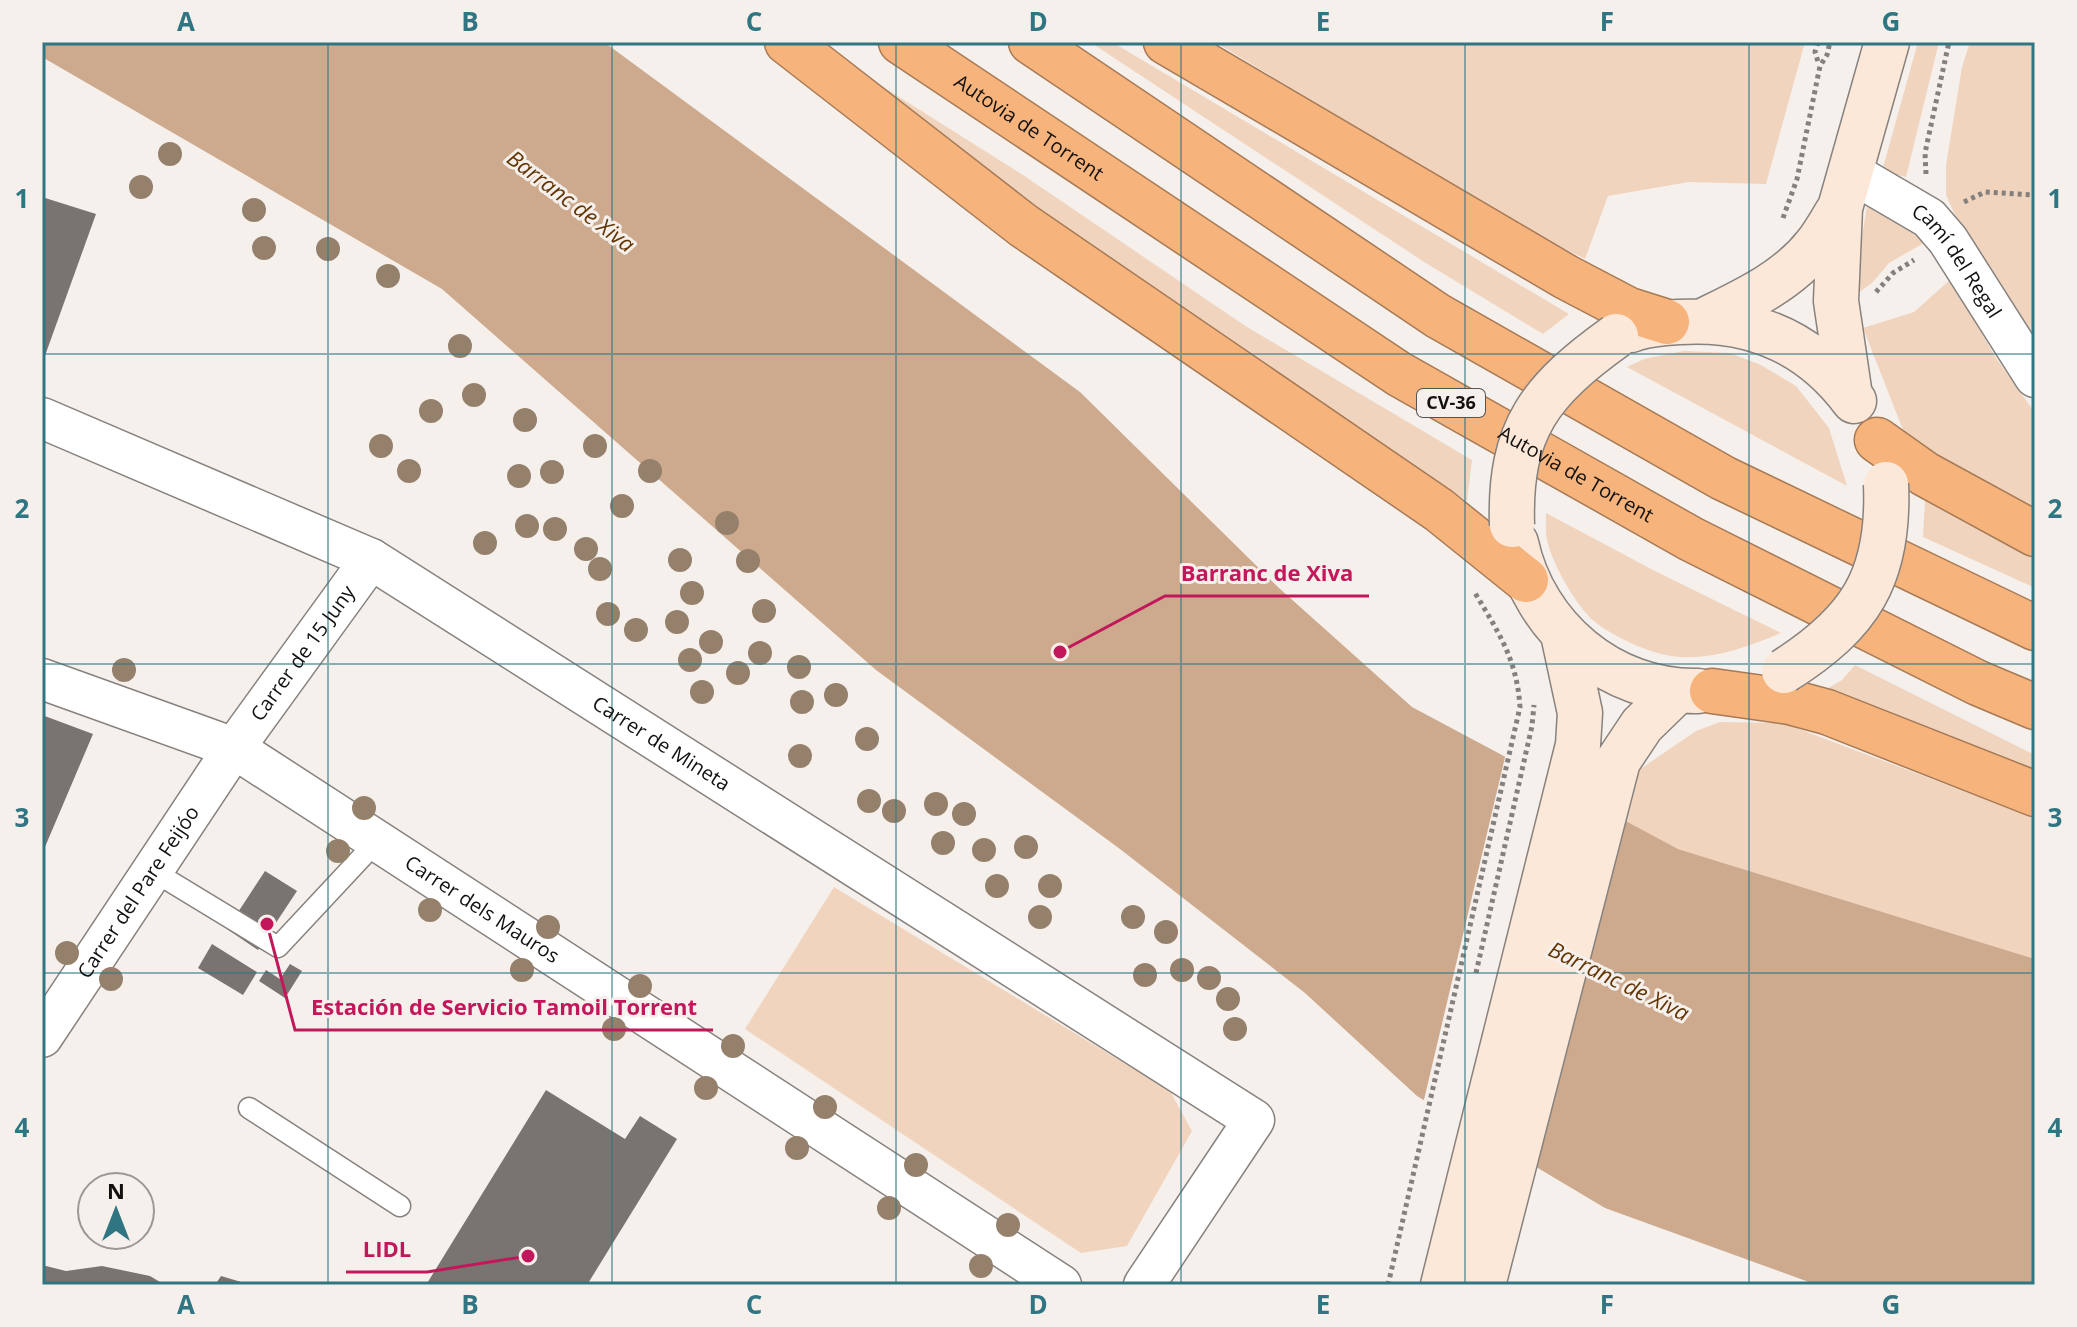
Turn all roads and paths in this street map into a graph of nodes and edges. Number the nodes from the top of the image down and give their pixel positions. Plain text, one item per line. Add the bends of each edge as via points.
1 (787, 42) edge
2 (901, 42) edge
3 (1031, 42) edge
4 (1166, 42) edge
5 (1818, 42) edge
6 (1830, 42) edge
7 (1887, 42) edge
8 (1949, 42) edge
9 (1820, 66) junction
10 (1846, 191) junction
11 (2035, 195) edge
12 (1781, 222) dead end
13 (1939, 229) junction
14 (1866, 299) dead end
15 (1686, 321) junction
16 (2035, 377) edge
17 (1850, 396) junction
18 (42, 418) edge
19 (1877, 440) junction
20 (1469, 532) junction
21 (2035, 534) edge
22 (371, 559) junction
23 (1526, 580) junction
24 (2035, 628) edge
25 (1563, 634) junction
26 (42, 679) edge
27 (1694, 691) junction
28 (1534, 701) dead end
29 (2035, 707) edge
30 (1532, 726) dead end
31 (234, 748) junction
32 (2035, 794) edge
33 (377, 841) junction
34 (153, 871) junction
35 (42, 1037) edge
36 (249, 1108) dead end
37 (400, 1206) dead end
38 (1467, 1269) edge
39 (1061, 1285) edge
40 (1144, 1285) edge
41 (1388, 1285) edge

1 - 20 highway via 1024,226
2 - 29 highway, Autovia de Torrent / CV-36 via 1399,374 1691,539
3 - 24 highway via 1438,316 1723,478
4 - 15 highway via 1566,277 1629,310
5 - 9 path
6 - 9 path
7 - 10 main road
8 - 13 path via 1925,153
9 - 12 path via 1797,179
10 - 13 street, Camí del Regal
10 - 15 main road via 1815,246 1796,266 1743,302
10 - 17 main road via 1836,301
11 - 13 path via 1985,192
13 - 14 path
13 - 16 street, Camí del Regal
15 - 17 main road via 1759,329 1786,341 1830,372
15 - 23 main road, bridge via 1638,327 1616,336 1564,375 1539,406 1526,428 1513,483 1512,525
17 - 19 main road
18 - 22 street, Carrer de Mineta
19 - 21 highway via 1925,474
19 - 27 main road, bridge via 1887,509 1881,550 1864,596 1847,621 1784,671 1752,684
20 - 23 highway
20 - 41 path via 1465,571 1508,647 1519,684 1518,720
22 - 31 street, Carrer de 15 Juny
22 - 40 street, Carrer de Mineta via 1254,1120
23 - 25 main road
25 - 27 main road via 1611,670 1648,686
25 - 38 main road via 1580,713 1578,745
26 - 31 street, Carrer dels Mauros
27 - 32 highway via 1790,702 1827,712
27 - 38 main road via 1642,725 1618,761
28 - 30 path
31 - 33 street, Carrer dels Mauros
31 - 34 street, Carrer del Pare Feijóo
33 - 34 lane via 278,947
33 - 39 street, Carrer dels Mauros
34 - 35 street, Carrer del Pare Feijóo
36 - 37 lane

